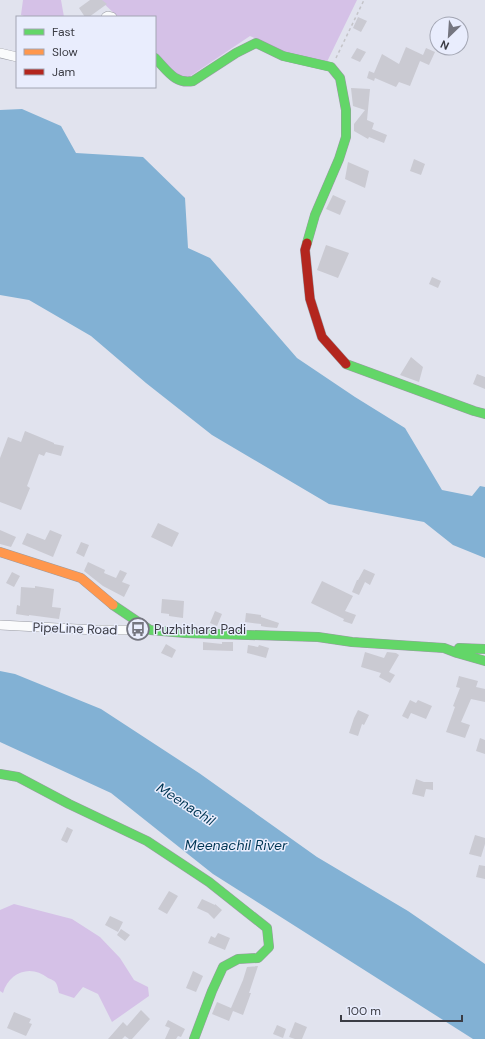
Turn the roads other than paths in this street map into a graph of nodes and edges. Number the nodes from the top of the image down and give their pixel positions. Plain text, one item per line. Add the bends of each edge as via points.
1 (0, 53) edge
2 (16, 57) edge
3 (156, 59) edge
4 (485, 414) edge
5 (0, 552) edge
6 (0, 625) edge
7 (150, 630) junction
8 (444, 648) junction
9 (485, 649) edge
10 (485, 661) edge
11 (0, 774) edge
12 (194, 1039) edge

1 - 2 street
3 - 4 street via 170,74 184,83 193,81 256,43 283,56 331,67 340,78 346,110 346,137 340,159 315,215 305,250 310,299 322,337 346,364
5 - 7 street via 81,578 116,608
6 - 7 street, PipeLine Road
7 - 8 street via 318,637 352,642
8 - 9 street
8 - 10 street
11 - 12 street via 18,777 68,804 147,840 208,882 267,928 269,947 258,958 238,959 222,966

